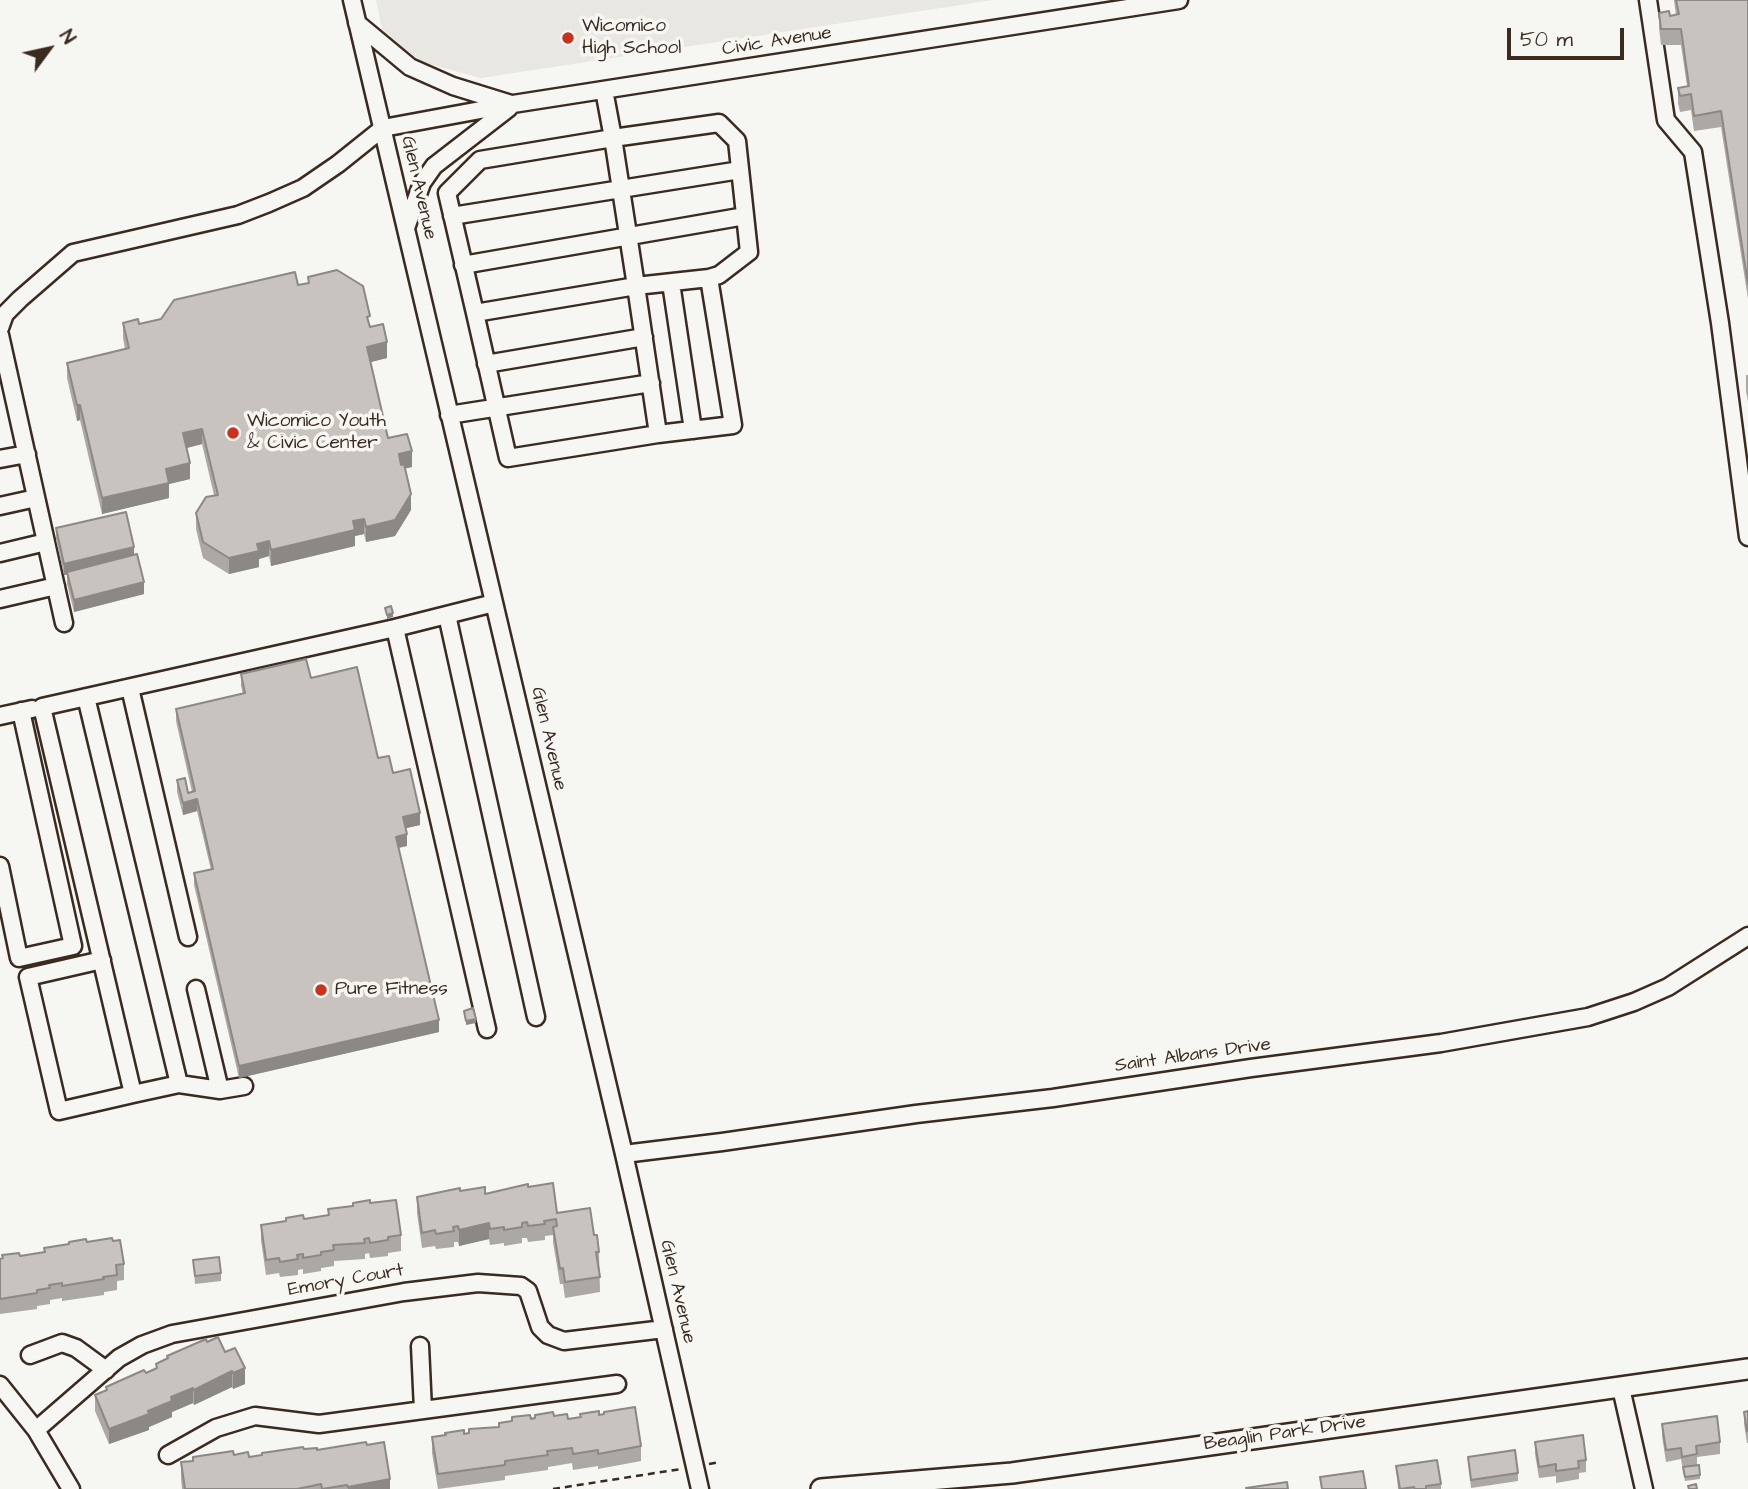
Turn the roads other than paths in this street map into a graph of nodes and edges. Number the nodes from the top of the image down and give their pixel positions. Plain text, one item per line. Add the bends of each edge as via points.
1 (352, 0) edge
2 (1179, 0) edge
3 (1648, 0) edge
4 (357, 23) junction
5 (604, 90) junction
6 (513, 104) junction
7 (383, 128) junction
8 (613, 138) junction
9 (740, 170) junction
10 (621, 189) junction
11 (452, 216) junction
12 (746, 216) junction
13 (406, 230) junction
14 (628, 235) junction
15 (463, 265) junction
16 (709, 278) junction
17 (671, 283) junction
18 (636, 286) junction
19 (474, 313) junction
20 (2, 319) edge
21 (0, 335) edge
22 (644, 337) junction
23 (486, 364) junction
24 (3, 365) edge
25 (651, 383) junction
26 (496, 407) junction
27 (449, 415) junction
28 (693, 430) junction
29 (658, 434) junction
30 (27, 454) junction
31 (0, 460) edge
32 (36, 498) junction
33 (0, 506) edge
34 (1748, 537) edge
35 (46, 542) junction
36 (0, 553) edge
37 (56, 586) junction
38 (0, 599) edge
39 (494, 603) junction
40 (447, 615) junction
41 (64, 623) dead end
42 (395, 628) junction
43 (130, 688) junction
44 (86, 697) junction
45 (42, 707) junction
46 (21, 711) junction
47 (0, 716) edge
48 (0, 866) edge
49 (1748, 936) edge
50 (188, 937) dead end
51 (102, 960) junction
52 (196, 989) dead end
53 (536, 1017) dead end
54 (487, 1029) dead end
55 (179, 1084) junction
56 (244, 1086) dead end
57 (220, 1090) junction
58 (133, 1094) junction
59 (624, 1154) junction
60 (664, 1329) junction
61 (420, 1346) dead end
62 (30, 1355) dead end
63 (1748, 1369) edge
64 (106, 1370) junction
65 (617, 1384) dead end
66 (0, 1385) edge
67 (1621, 1388) junction
68 (423, 1410) junction
69 (36, 1430) junction
70 (168, 1455) dead end
71 (71, 1489) edge
72 (700, 1489) edge
73 (821, 1489) edge
74 (1644, 1489) edge

1 - 4 street, Glen Avenue
2 - 5 street, Civic Avenue
3 - 34 street via 1666,120 1693,152
4 - 6 street via 410,67
4 - 7 street, Glen Avenue
5 - 6 street, Civic Avenue
5 - 8 street
6 - 7 street, Civic Avenue
6 - 13 street via 434,166 422,183
7 - 13 street, Glen Avenue
7 - 20 street via 303,188 268,203 238,215 73,253
8 - 9 street via 719,123 737,141
8 - 10 street
8 - 11 street via 480,160 447,193
9 - 10 street
9 - 12 street
10 - 11 street
10 - 14 street
11 - 15 street
12 - 14 street
12 - 16 street via 750,252
13 - 27 street, Glen Avenue
14 - 15 street
14 - 18 street
15 - 19 street
16 - 17 street
16 - 28 street via 733,425
17 - 18 street
17 - 28 street
18 - 19 street
18 - 22 street
19 - 23 street
21 - 24 street
22 - 23 street
22 - 25 street
23 - 26 street
24 - 30 street
25 - 26 street
25 - 29 street
26 - 27 street
26 - 29 street via 508,458
27 - 39 street, Glen Avenue
28 - 29 street
30 - 31 street
30 - 32 street
32 - 33 street
32 - 35 street
35 - 36 street
35 - 37 street
37 - 38 street
37 - 41 street
39 - 40 street
39 - 59 street, Glen Avenue
40 - 42 street
40 - 53 street
42 - 43 street
42 - 54 street
43 - 44 street
43 - 50 street
44 - 45 street
44 - 55 street
45 - 46 street
45 - 51 street
46 - 47 street
46 - 48 street via 73,946 19,958
49 - 59 street, Saint Albans Drive via 1668,987 1588,1017 1441,1043
51 - 58 street
51 - 58 street via 27,977 59,1111
52 - 57 street
55 - 57 street
55 - 58 street
56 - 57 street
59 - 60 street, Glen Avenue
60 - 64 street, Emory Court via 564,1341 540,1327 528,1291 521,1286 478,1283 172,1334 142,1345
60 - 72 street, Glen Avenue
61 - 68 street
62 - 64 street via 62,1343
63 - 67 main road, Beaglin Park Drive
64 - 69 street, Emory Court
65 - 68 street
66 - 69 street
67 - 73 main road, Beaglin Park Drive via 1012,1473
67 - 74 street
68 - 70 street via 319,1424 255,1416 216,1428
69 - 71 street

